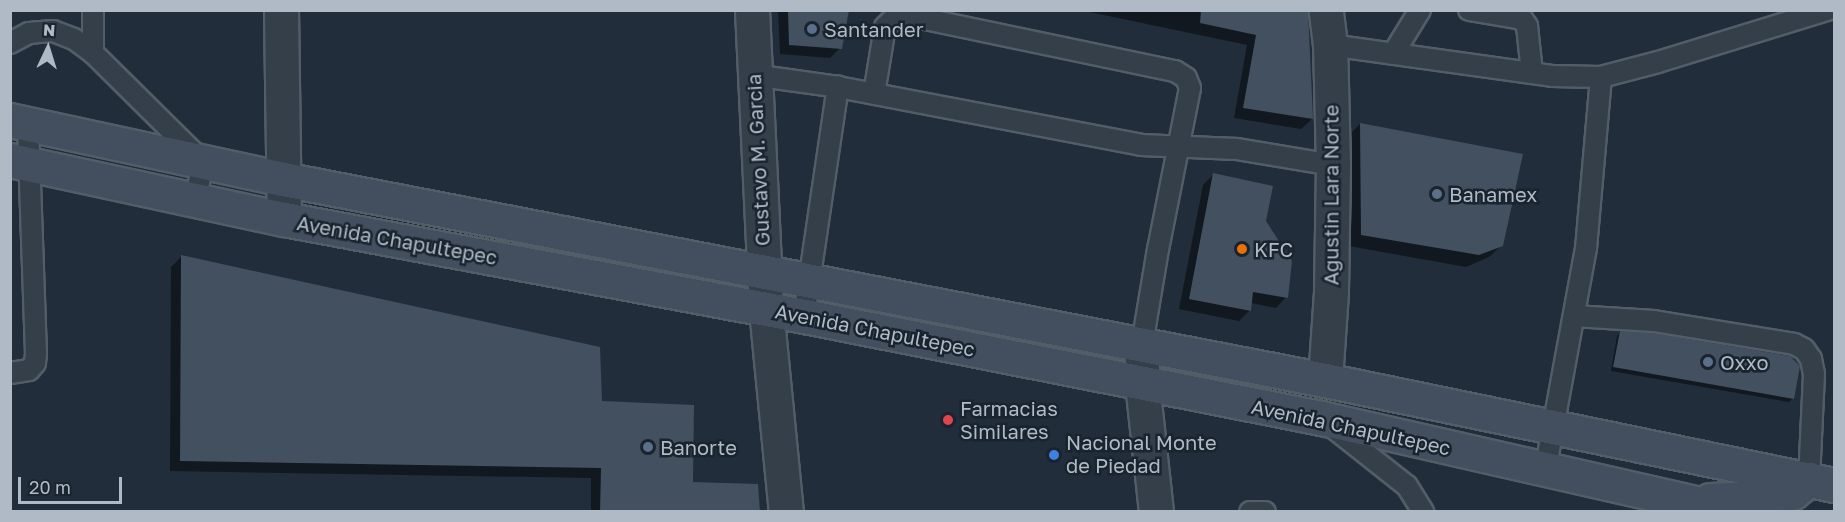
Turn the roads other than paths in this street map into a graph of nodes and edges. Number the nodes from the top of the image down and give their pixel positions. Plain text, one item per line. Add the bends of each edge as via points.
1 (93, 10) edge
2 (281, 10) edge
3 (752, 10) edge
4 (1326, 10) edge
5 (1420, 10) edge
6 (1469, 10) edge
7 (1827, 10) edge
8 (10, 43) edge
9 (1330, 45) junction
10 (93, 53) junction
11 (1393, 54) junction
12 (1532, 73) junction
13 (753, 75) junction
14 (1601, 77) junction
15 (838, 87) junction
16 (874, 94) junction
17 (19, 122) edge
18 (1178, 148) junction
19 (19, 162) edge
20 (204, 162) junction
21 (1333, 165) junction
22 (283, 179) junction
23 (196, 199) junction
24 (284, 219) junction
25 (764, 274) junction
26 (809, 281) junction
27 (766, 309) junction
28 (804, 316) junction
29 (1574, 316) junction
30 (1142, 345) junction
31 (10, 373) edge
32 (1325, 380) junction
33 (1142, 383) junction
34 (1249, 404) junction
35 (1321, 418) junction
36 (1553, 428) junction
37 (1545, 471) junction
38 (1822, 482) edge
39 (1670, 497) junction
40 (786, 512) edge
41 (1156, 512) edge
42 (1250, 512) edge
43 (1265, 512) edge
44 (1423, 512) edge
45 (1736, 512) edge

1 - 10 lane
2 - 22 street
3 - 13 street, Gustavo M. Garcia
4 - 9 street, Agustin Lara Norte
5 - 11 lane
6 - 12 lane via 1522,19 1527,26
7 - 14 lane
8 - 10 lane via 29,33 53,31 74,39
9 - 11 lane
9 - 21 street, Agustin Lara Norte
10 - 20 lane
11 - 12 lane
12 - 14 lane
13 - 15 lane
13 - 25 street, Gustavo M. Garcia
14 - 29 lane via 1586,248
15 - 16 lane
15 - 26 lane
16 - 18 lane via 1141,145
16 - 18 lane via 885,27 897,15 906,15 1175,71 1186,78 1190,88
17 - 19 lane
17 - 20 main road
18 - 21 lane via 1237,148
18 - 30 lane
19 - 23 main road, Avenida Chapultepec
19 - 31 lane via 36,354 35,363 28,370
20 - 22 main road
20 - 23 lane
21 - 32 street, Agustin Lara Norte
22 - 24 street
22 - 25 main road
23 - 24 main road, Avenida Chapultepec
24 - 27 main road, Avenida Chapultepec
25 - 26 main road
25 - 27 street, Gustavo M. Garcia
26 - 28 lane
26 - 30 main road
27 - 28 main road, Avenida Chapultepec
27 - 40 street, Gustavo M. Garcia
28 - 33 main road, Avenida Chapultepec
29 - 36 lane
29 - 38 lane via 1654,321 1794,344 1804,349 1814,374
30 - 32 main road
30 - 33 street
32 - 34 main road via 1318,388 1289,402
32 - 36 main road
33 - 34 main road, Avenida Chapultepec
33 - 41 street
34 - 35 main road, Avenida Chapultepec
35 - 37 main road, Avenida Chapultepec
35 - 44 lane via 1407,486
36 - 37 lane
36 - 38 main road
37 - 39 main road, Avenida Chapultepec
38 - 39 main road via 1776,497
39 - 45 main road, Avenida Chapultepec
42 - 43 lane

